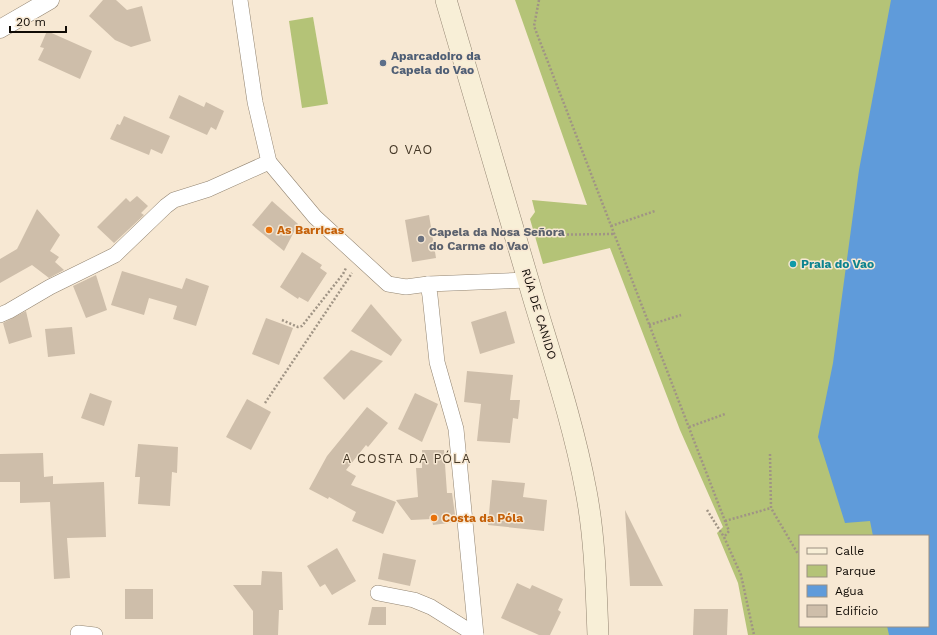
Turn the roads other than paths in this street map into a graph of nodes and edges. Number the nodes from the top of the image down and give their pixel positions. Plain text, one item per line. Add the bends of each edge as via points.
1 (50, 0) edge
2 (240, 0) edge
3 (446, 0) edge
4 (0, 29) edge
5 (269, 162) junction
6 (529, 280) junction
7 (428, 284) junction
8 (0, 315) edge
9 (378, 593) dead end
10 (78, 633) dead end
11 (95, 635) edge
12 (476, 635) edge
13 (598, 635) edge

1 - 4 street
2 - 5 street via 255,102
3 - 6 main road, RÚA DE CANIDO
5 - 7 street via 315,217 388,284 406,287
5 - 8 street via 209,189 174,200 115,255
6 - 7 street
6 - 13 main road, RÚA DE CANIDO via 572,427 587,491 594,552
7 - 12 street via 437,362 456,429
9 - 12 street via 431,606
10 - 11 street

